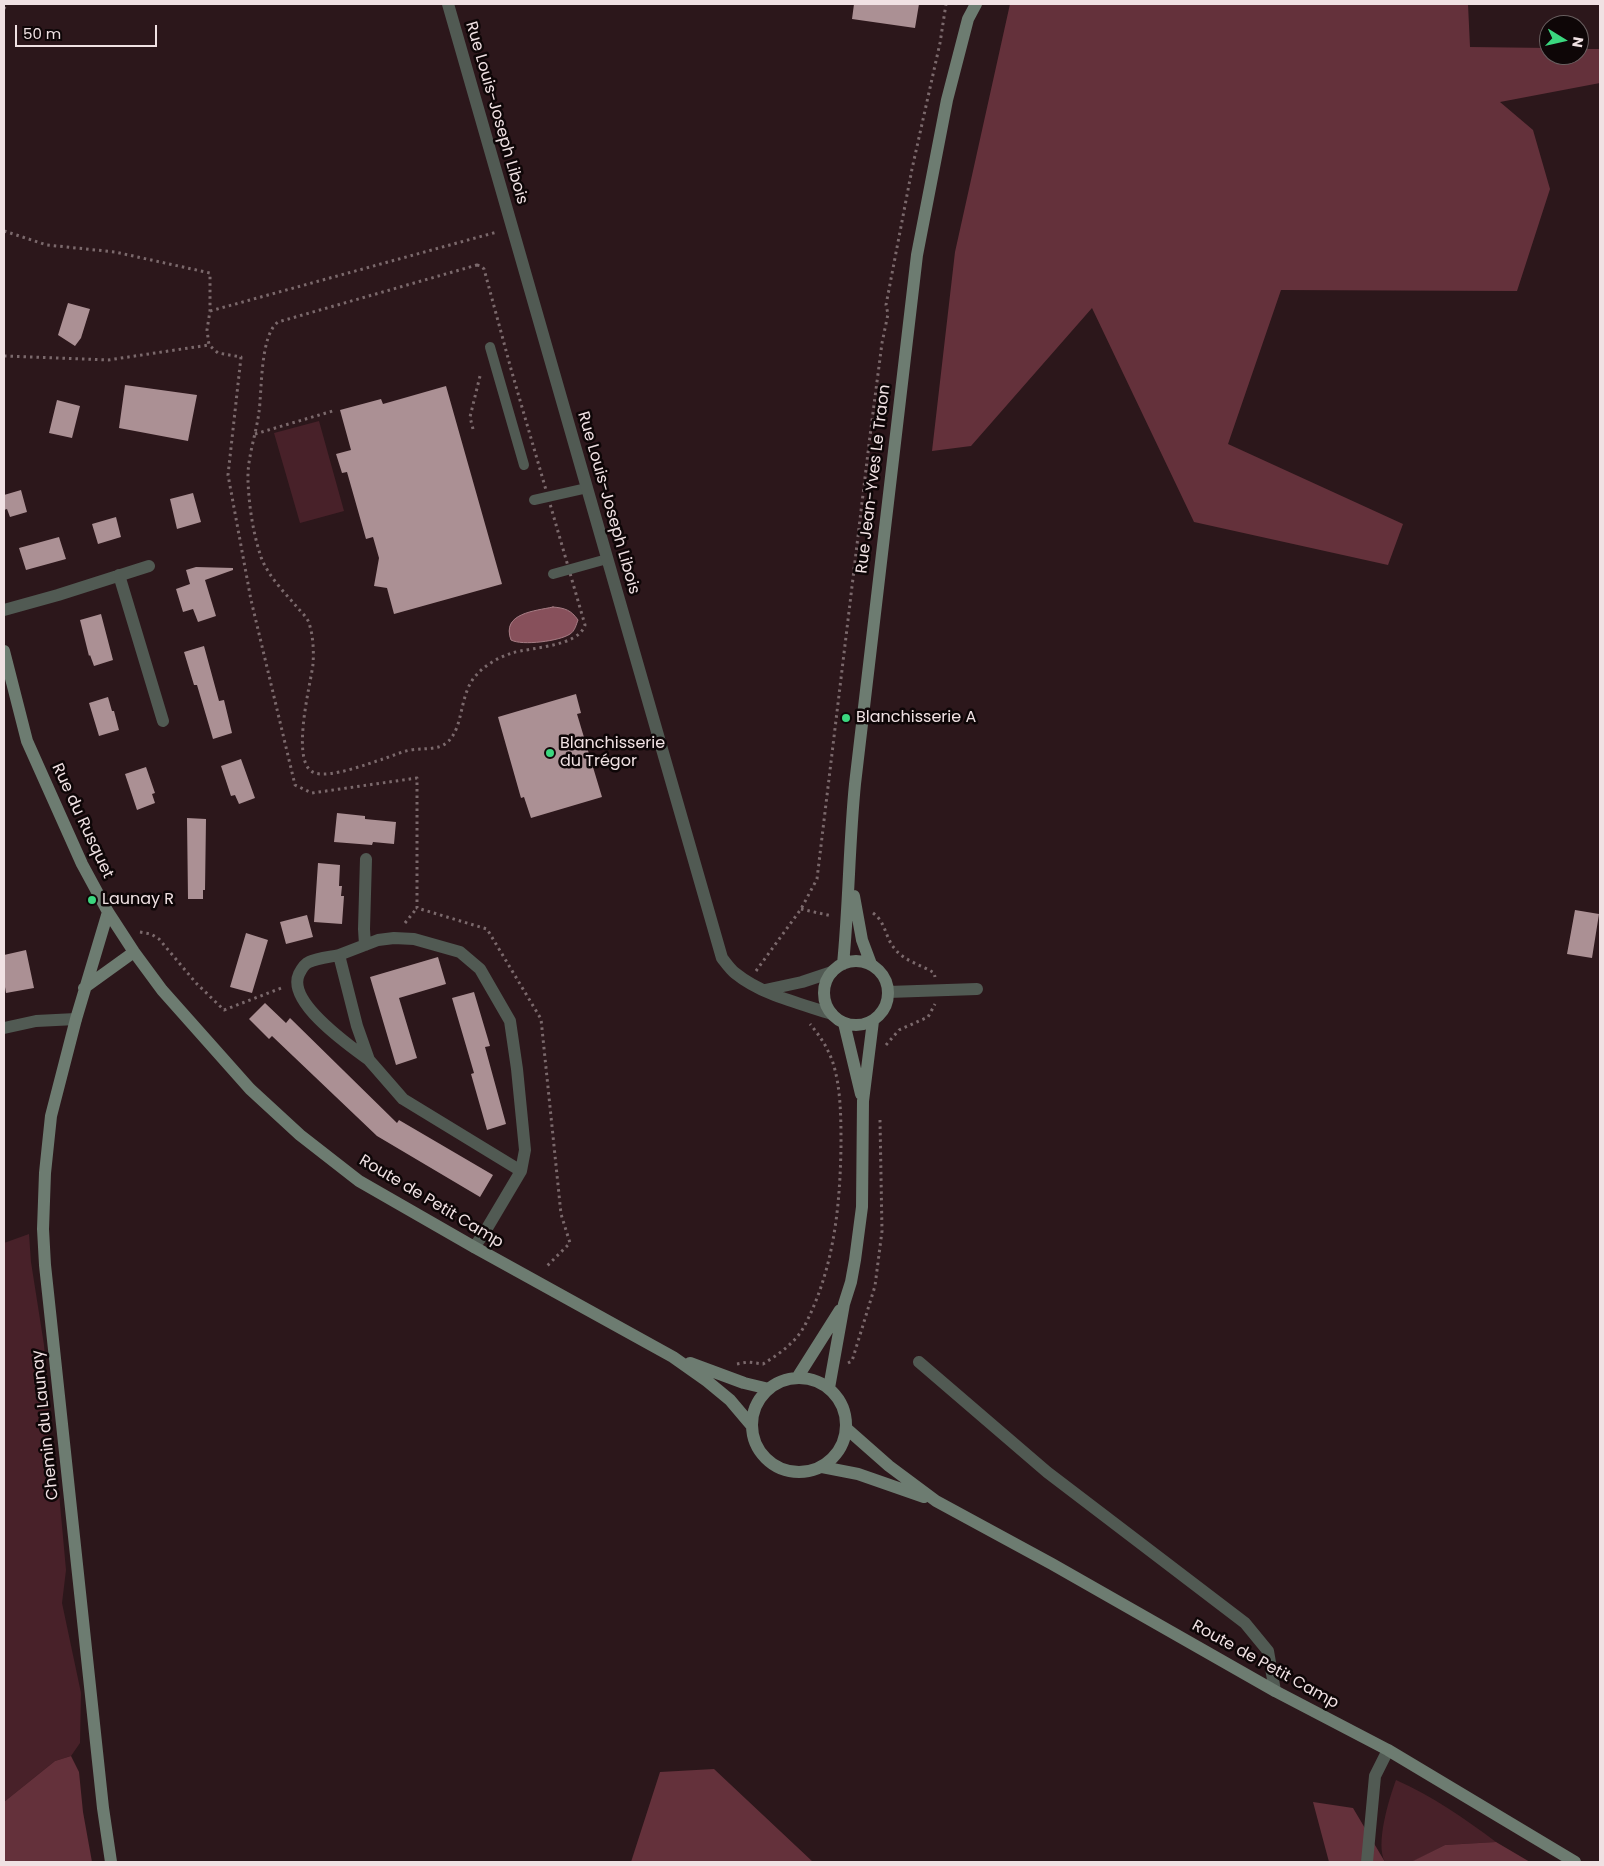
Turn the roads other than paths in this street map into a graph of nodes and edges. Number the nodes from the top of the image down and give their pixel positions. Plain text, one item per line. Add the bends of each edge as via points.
1 (448, 4) edge
2 (969, 4) edge
3 (976, 4) edge
4 (968, 20) junction
5 (490, 347) dead end
6 (524, 465) dead end
7 (587, 488) junction
8 (534, 500) dead end
9 (608, 559) junction
10 (149, 566) dead end
11 (553, 574) dead end
12 (119, 575) junction
13 (4, 610) edge
14 (4, 651) edge
15 (163, 722) dead end
16 (366, 859) dead end
17 (849, 869) junction
18 (108, 912) junction
19 (365, 945) junction
20 (134, 952) junction
21 (339, 955) junction
22 (843, 964) junction
23 (871, 964) junction
24 (832, 972) junction
25 (84, 988) junction
26 (977, 989) dead end
27 (162, 990) joint
28 (765, 990) junction
29 (888, 992) junction
30 (832, 1014) junction
31 (76, 1019) junction
32 (873, 1021) junction
33 (844, 1023) junction
34 (4, 1028) edge
35 (369, 1060) junction
36 (863, 1101) junction
37 (521, 1170) junction
38 (474, 1247) junction
39 (844, 1304) junction
40 (673, 1357) junction
41 (919, 1362) dead end
42 (798, 1378) junction
43 (829, 1388) junction
44 (768, 1389) junction
45 (752, 1426) junction
46 (847, 1429) junction
47 (822, 1467) junction
48 (936, 1501) junction
49 (1275, 1691) junction
50 (1388, 1750) junction
51 (112, 1862) edge
52 (1367, 1862) edge
53 (1575, 1862) edge

1 - 7 street, Rue Louis-Joseph Libois
2 - 4 main road
3 - 4 main road, Rue Jean-Yves Le Traon
4 - 17 main road, Rue Jean-Yves Le Traon via 947,100 917,255 855,784
5 - 6 lane
7 - 8 lane
7 - 9 street, Rue Louis-Joseph Libois
9 - 11 lane
9 - 28 street, Rue Louis-Joseph Libois via 722,958 733,972
10 - 12 street
12 - 13 street
12 - 15 street
14 - 18 main road, Rue du Rusquet via 27,741 82,864
16 - 19 street
17 - 22 main road, Rue Jean-Yves Le Traon
17 - 23 main road via 862,940
18 - 20 main road, Rue du Rusquet
18 - 25 main road, Chemin du Launay
19 - 21 street
19 - 37 street via 394,938 414,940 460,952 480,969 510,1021 525,1150
20 - 25 main road
20 - 27 main road, Rue du Rusquet
21 - 35 street
21 - 35 street via 308,962 297,979 298,988 303,1001 340,1039
22 - 23 main road via 857,961
22 - 24 main road
23 - 29 main road via 882,974
24 - 28 street
24 - 30 main road via 824,989
25 - 31 main road, Chemin du Launay
26 - 29 street
27 - 38 main road, Route de Petit Camp via 250,1089 300,1135 360,1181
28 - 30 street, Rue Louis-Joseph Libois
29 - 32 main road via 883,1011
30 - 33 main road
31 - 34 street via 36,1021
31 - 51 main road, Chemin du Launay via 51,1116 44,1173 45,1265 103,1808
32 - 33 main road via 864,1025
32 - 36 main road
33 - 36 main road
35 - 37 street via 403,1099
36 - 39 main road via 862,1207 853,1275
37 - 38 street
38 - 40 main road, Route de Petit Camp
39 - 42 main road
39 - 43 main road
40 - 44 main road, Route de Petit Camp
40 - 45 main road, Route de Petit Camp via 730,1400
41 - 49 street via 1047,1472 1245,1623 1268,1651
42 - 43 main road
42 - 44 main road
43 - 46 main road via 839,1400
44 - 45 main road via 754,1411
45 - 47 main road via 757,1446 778,1468 807,1472
46 - 47 main road via 841,1447
46 - 48 main road, Route de Petit Camp
47 - 48 main road, Route de Petit Camp via 858,1474
48 - 49 main road, Route de Petit Camp
49 - 50 main road, Route de Petit Camp
50 - 52 street via 1375,1776
50 - 53 main road, Route de Petit Camp

